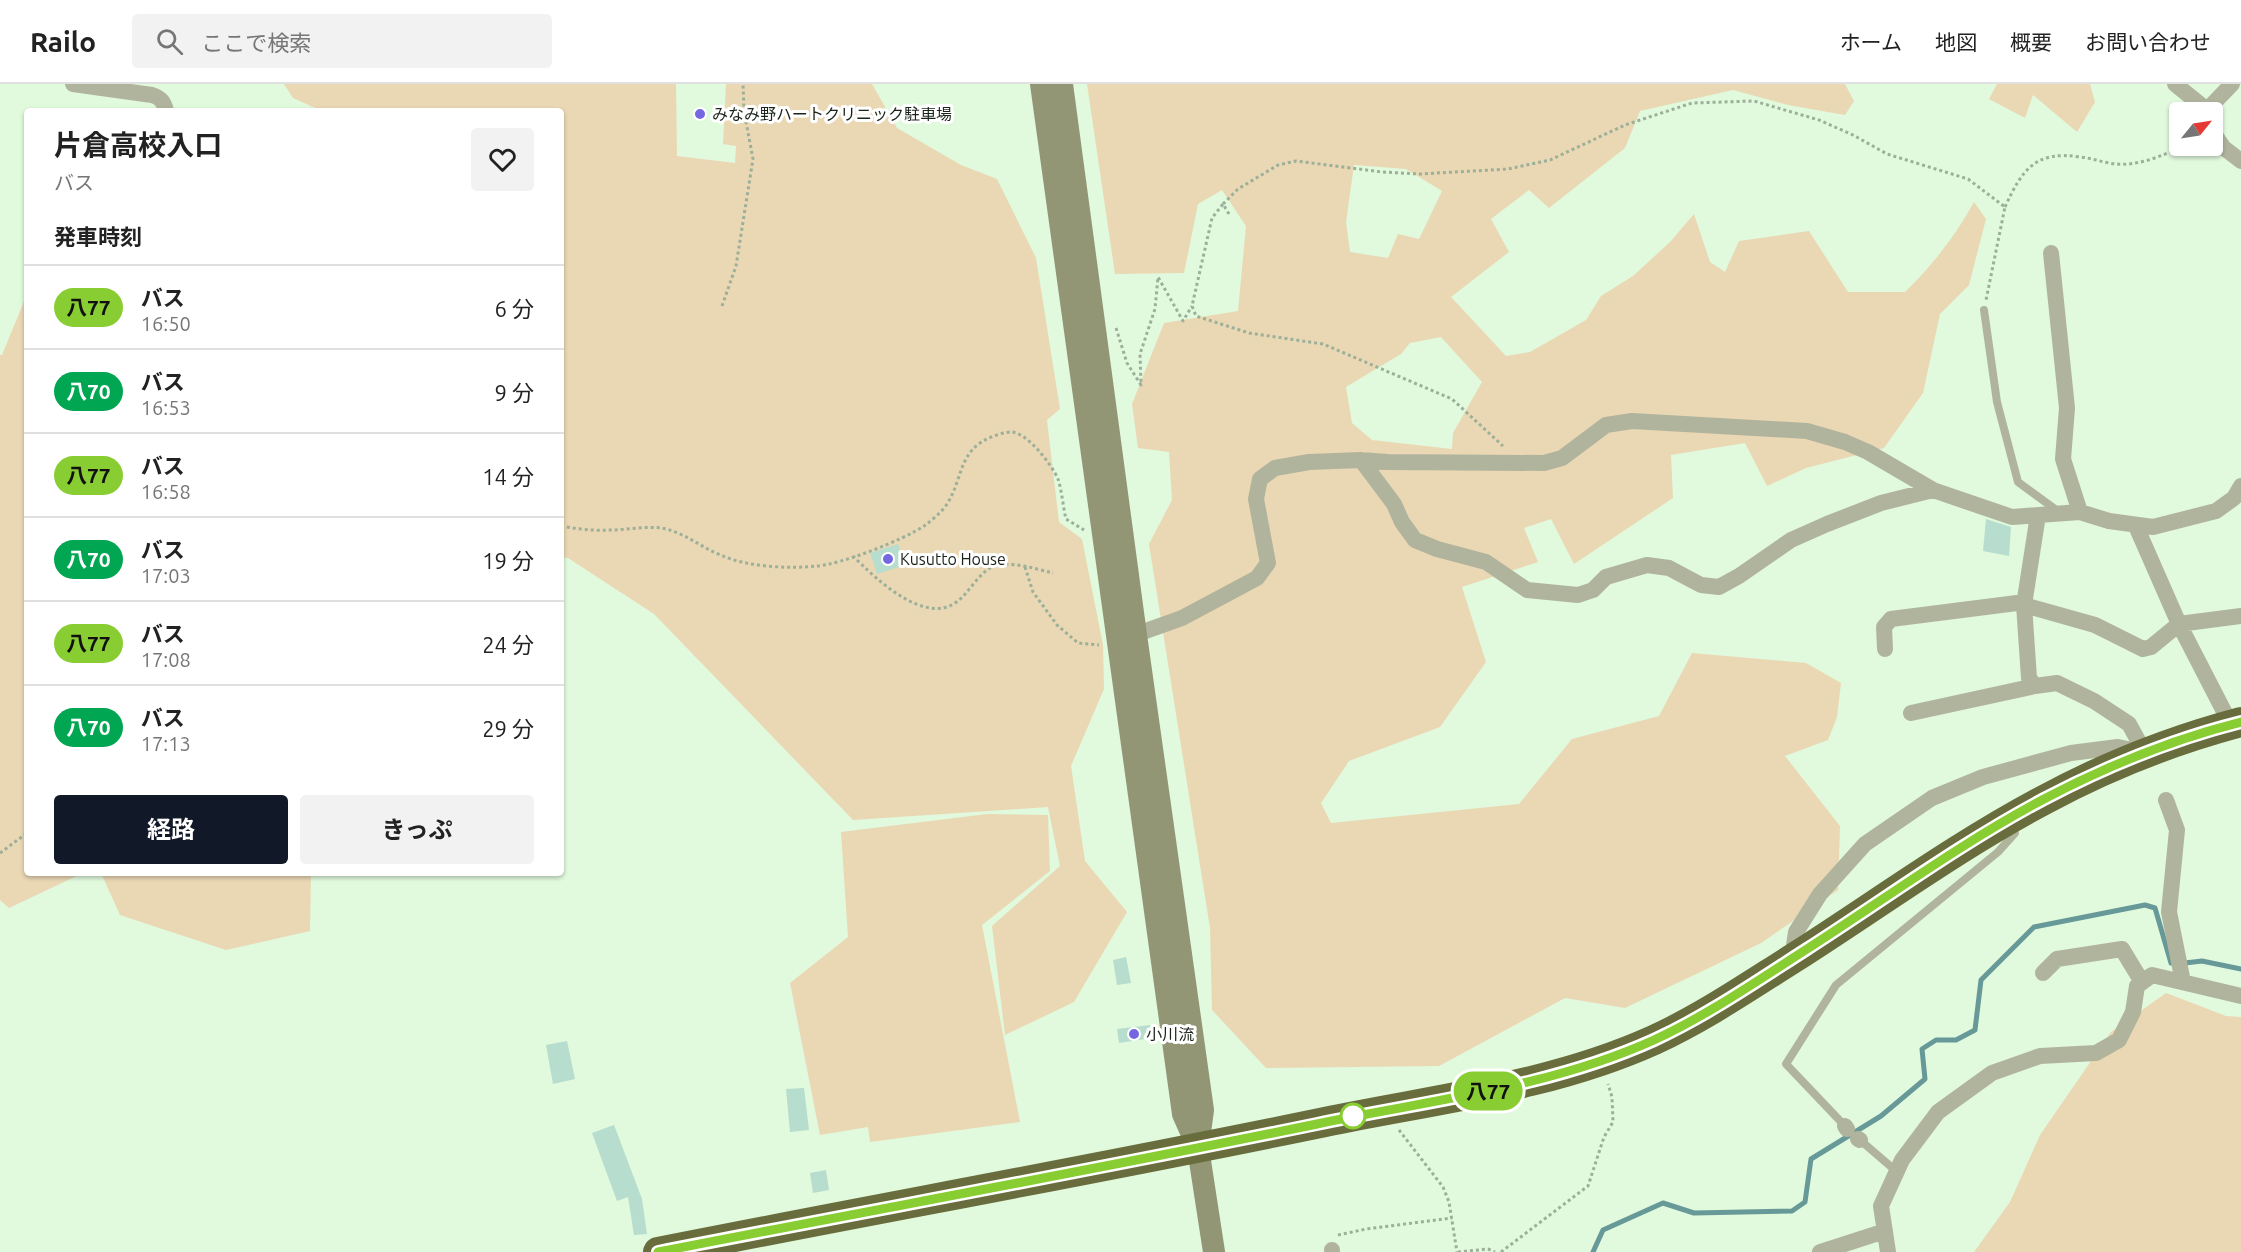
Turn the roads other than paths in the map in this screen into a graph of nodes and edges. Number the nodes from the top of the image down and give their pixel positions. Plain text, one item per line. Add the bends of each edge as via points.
1 (74, 84) edge
2 (1041, 84) edge
3 (1062, 84) edge
4 (2175, 84) edge
5 (2232, 84) edge
6 (2196, 102) edge
7 (2215, 102) edge
8 (165, 108) edge
9 (2223, 147) edge
10 (2241, 160) edge
11 (2051, 254) dead end
12 (1984, 310) road end
13 (1361, 460) junction
14 (2241, 486) edge
15 (1933, 490) junction
16 (2080, 512) junction
17 (2062, 514) junction
18 (2038, 515) junction
19 (2136, 526) junction
20 (2024, 605) junction
21 (2241, 616) edge
22 (2179, 624) junction
23 (1126, 638) junction
24 (1885, 650) dead end
25 (2035, 686) junction
26 (1911, 713) dead end
27 (2236, 724) edge
28 (2145, 753) junction
29 (2166, 800) dead end
30 (2009, 819) junction
31 (1792, 959) junction
32 (2043, 973) dead end
33 (2142, 982) junction
34 (2183, 982) junction
35 (2241, 996) edge
36 (1198, 1148) junction
37 (1896, 1171) junction
38 (1885, 1231) junction
39 (658, 1252) edge
40 (1214, 1252) edge
41 (1820, 1252) edge
42 (1888, 1252) edge

1 - 8 street via 152,95 160,98
2 - 23 street
3 - 23 street
4 - 6 street
5 - 7 street
9 - 10 street
11 - 16 street via 2067,408 2063,459
12 - 17 lane via 1997,402 2018,482
13 - 15 street via 1545,463 1562,458 1606,425 1632,421 1726,425 1807,431 1845,442
13 - 15 street via 1395,504 1415,540 1486,562 1527,590 1578,595 1593,590 1606,577 1647,565 1669,568 1701,585 1719,587 1791,540 1881,503
13 - 23 street via 1275,468 1260,479 1256,499 1268,563 1257,578 1182,618
14 - 19 street via 2234,498 2216,511 2153,527
15 - 18 street via 2012,517
16 - 17 street
16 - 19 street
17 - 18 street
18 - 20 street
19 - 22 street
20 - 22 street via 2095,625 2142,649 2151,647
20 - 24 street via 1891,619 1884,627
20 - 25 street via 2029,678
21 - 22 street
22 - 27 street
23 - 36 street via 1203,1110
25 - 26 street
25 - 28 street via 2057,683 2094,701 2129,724
27 - 28 highway
28 - 30 highway
28 - 31 street via 2118,747 2071,753 1983,777 1932,798 1865,844 1820,894 1796,932
29 - 34 street via 2177,830 2169,912
30 - 31 highway
30 - 37 lane via 2015,833 1998,852 1836,985 1786,1065
31 - 36 highway via 1703,1015 1652,1041 1573,1070 1504,1088
32 - 33 street via 2056,959 2122,949
33 - 34 street via 2152,975
33 - 37 street via 2137,986 2133,1012 2119,1040 2096,1053 2040,1056 1992,1073 1938,1112
34 - 35 street
36 - 39 highway
36 - 40 street
37 - 38 street via 1881,1206
38 - 41 street
38 - 42 street

